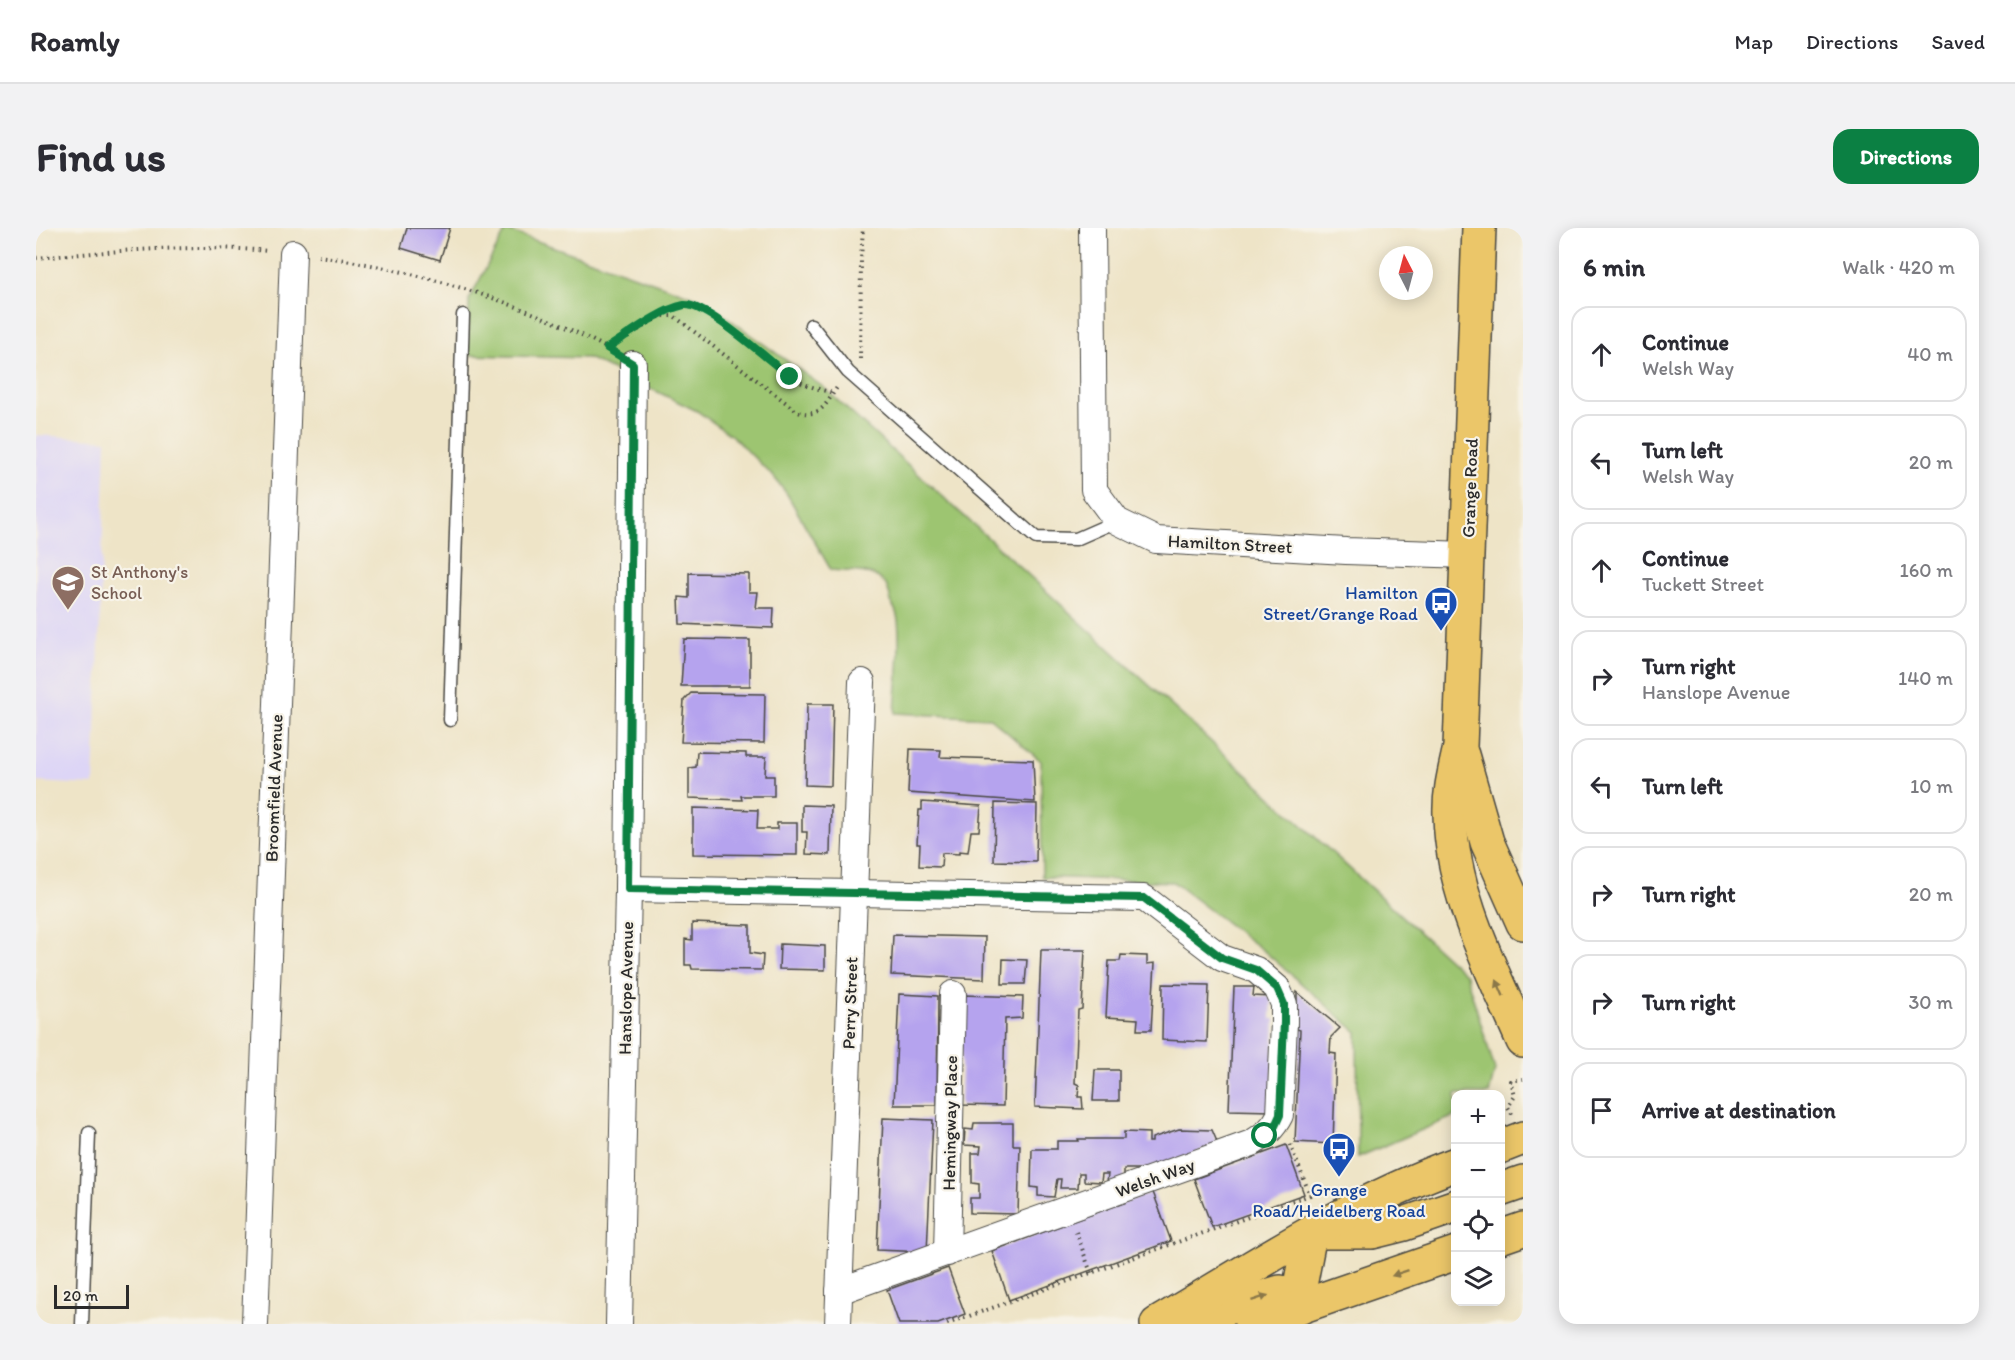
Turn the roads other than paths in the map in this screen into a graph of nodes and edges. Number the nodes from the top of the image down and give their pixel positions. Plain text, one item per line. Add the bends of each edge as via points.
1 (1092, 228) edge
2 (1479, 228) edge
3 (293, 253) road end
4 (463, 315) dead end
5 (811, 325) dead end
6 (633, 364) road end
7 (1117, 521) junction
8 (1468, 555) junction
9 (862, 682) dead end
10 (450, 720) dead end
11 (1460, 747) junction
12 (1493, 858) junction
13 (1523, 886) edge
14 (628, 889) junction
15 (855, 893) junction
16 (1523, 923) edge
17 (953, 994) dead end
18 (1523, 1041) edge
19 (89, 1133) dead end
20 (1523, 1138) edge
21 (1505, 1145) edge
22 (1451, 1166) edge
23 (1523, 1182) edge
24 (1505, 1188) edge
25 (1451, 1207) edge
26 (1312, 1233) junction
27 (947, 1253) junction
28 (1451, 1254) edge
29 (839, 1291) junction
30 (1302, 1306) edge
31 (1160, 1322) edge
32 (82, 1324) edge
33 (255, 1324) edge
34 (619, 1324) edge
35 (838, 1324) edge
36 (1251, 1324) edge

1 - 7 street, Hamilton Street via 1094,490
2 - 8 main road, Grange Road
3 - 33 street, Broomfield Avenue
4 - 10 lane
5 - 7 lane via 848,372 1036,538 1076,539
6 - 14 street, Hanslope Avenue
7 - 8 street, Hamilton Street via 1156,540
8 - 11 main road, Grange Road
9 - 15 street, Perry Street
11 - 12 main road, Grange Road
18 -> 11 main road, Grange Road via 1466,909 1459,880 1450,816 1451,788
12 - 13 main road
12 - 16 main road, Grange Road
14 - 15 street, Welsh Way
14 - 34 street, Hanslope Avenue
15 - 27 street, Welsh Way via 1144,898 1222,958 1256,970 1277,988 1284,1004 1280,1115 1265,1136
15 - 29 street, Perry Street
17 - 27 street, Hemingway Place
19 - 32 lane
20 - 21 main road
22 - 26 main road via 1413,1180
23 - 24 main road
25 - 26 main road via 1372,1232
26 - 30 main road
26 - 31 main road
27 - 29 street, Welsh Way
28 -> 30 main road
29 - 35 street, Perry Street
31 -> 30 main road via 1215,1312
30 - 36 main road

